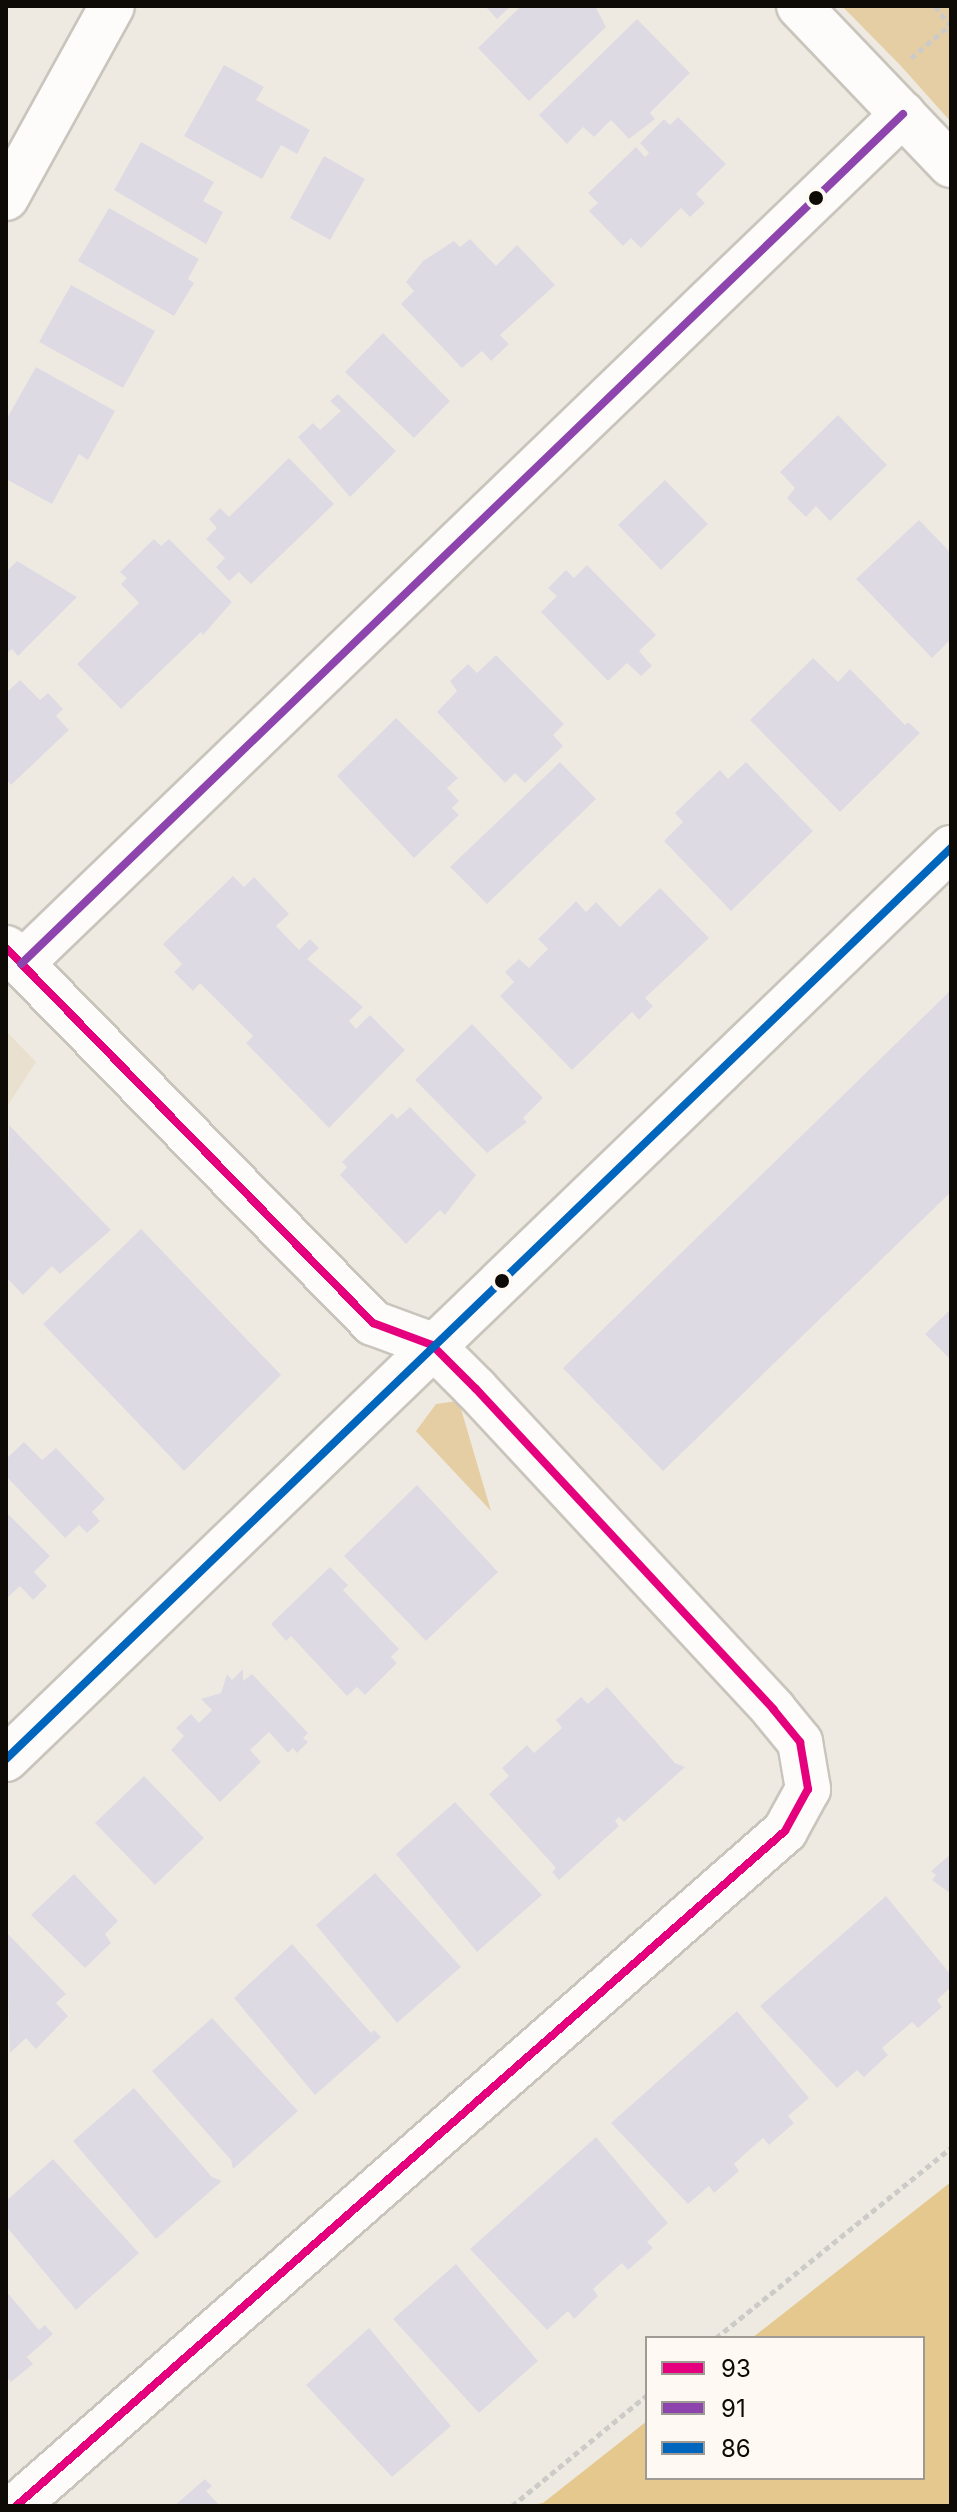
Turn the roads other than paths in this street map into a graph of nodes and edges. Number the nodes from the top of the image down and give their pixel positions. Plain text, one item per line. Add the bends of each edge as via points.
1 (112, 6) edge
2 (799, 6) edge
3 (903, 114) junction
4 (951, 165) edge
5 (6, 198) edge
6 (951, 848) edge
7 (14, 956) edge
8 (432, 1345) junction
9 (6, 1759) edge
10 (16, 2506) edge

1 - 5 street
2 - 3 street
3 - 4 street
3 - 7 street
6 - 8 street
7 - 8 street via 373,1323
8 - 9 street
8 - 10 street via 773,1709 800,1742 808,1789 785,1831

